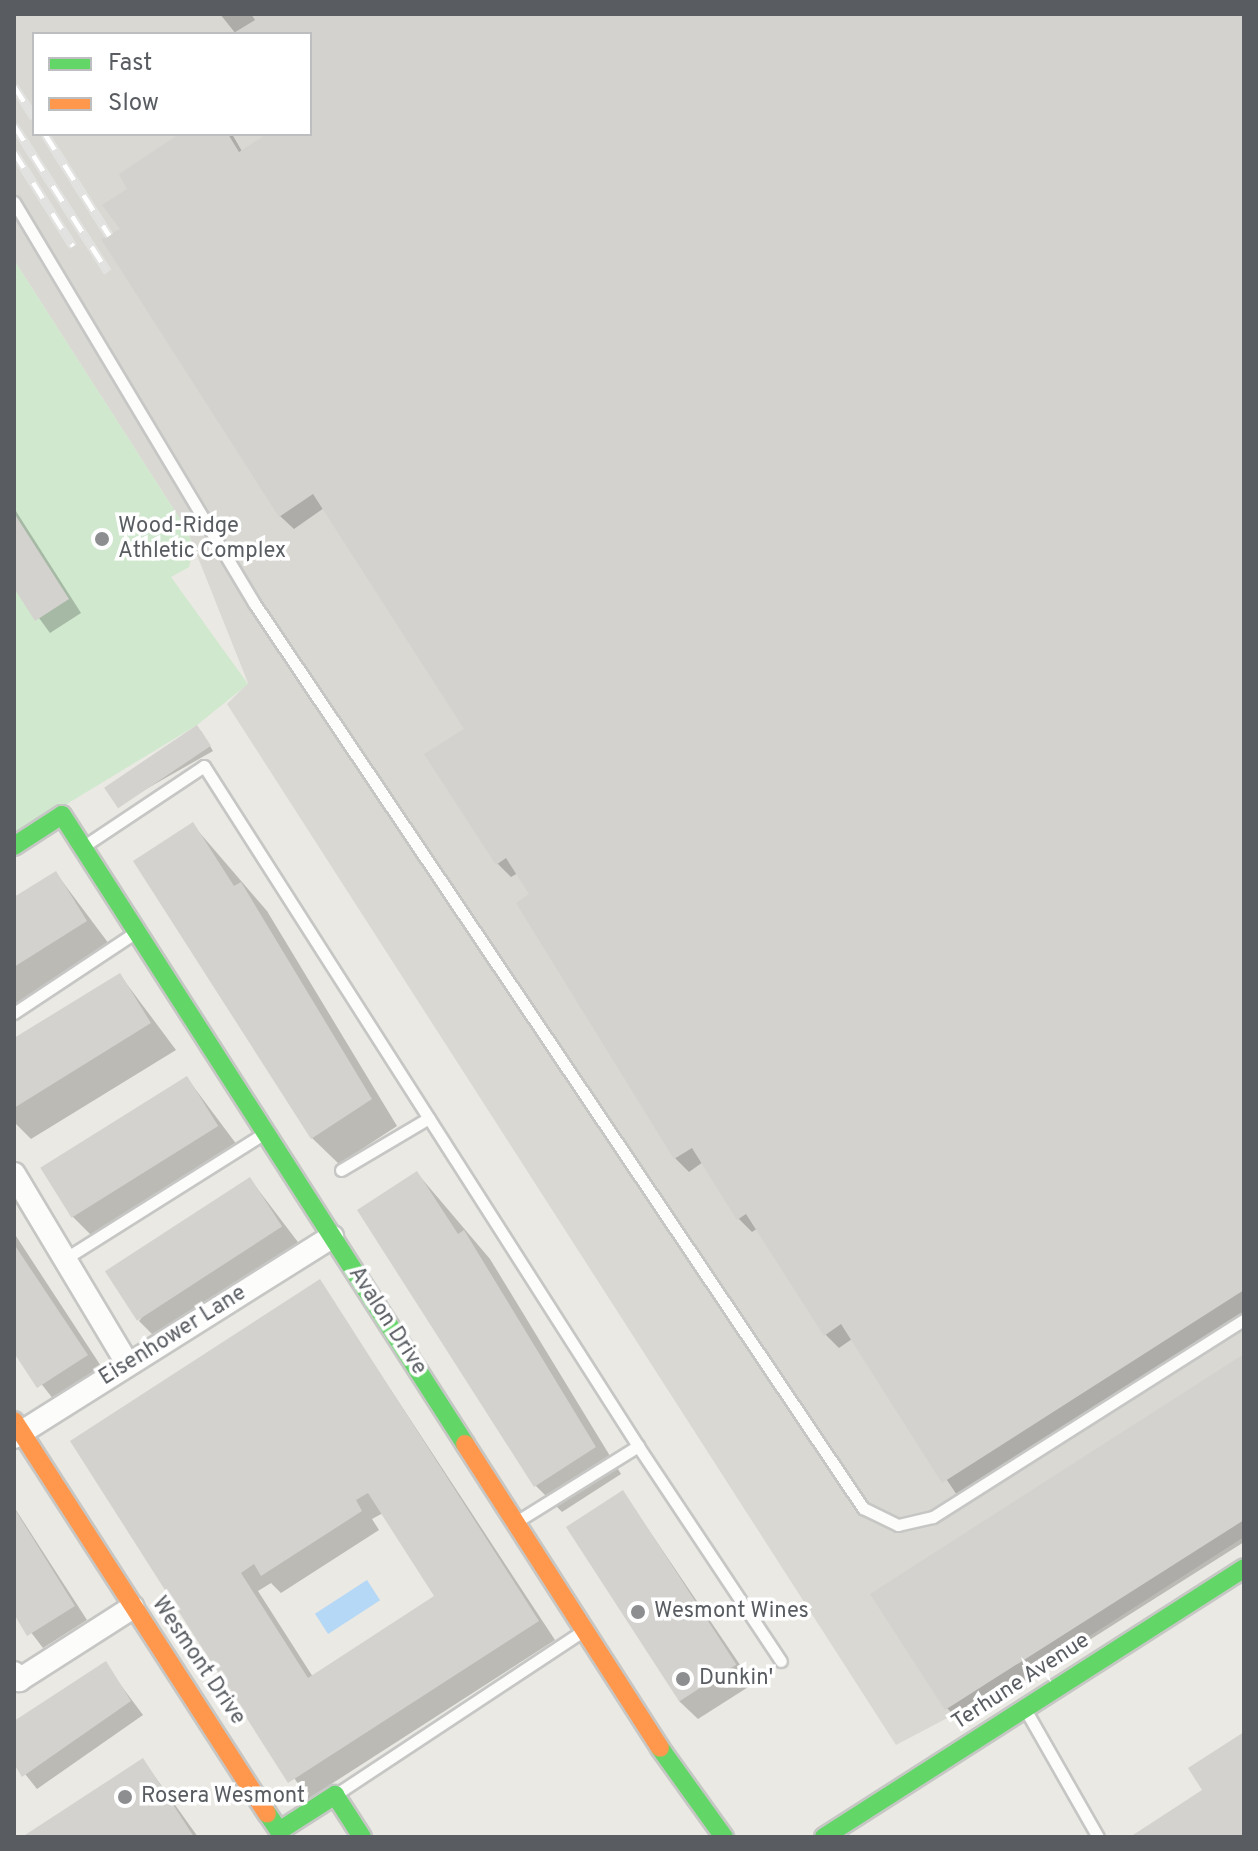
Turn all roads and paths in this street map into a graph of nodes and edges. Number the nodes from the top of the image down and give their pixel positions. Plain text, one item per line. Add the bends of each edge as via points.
1 (14, 202) edge
2 (14, 846) edge
3 (82, 847) junction
4 (137, 932) junction
5 (14, 1013) edge
6 (429, 1118) junction
7 (265, 1132) junction
8 (341, 1170) dead end
9 (14, 1174) edge
10 (332, 1237) junction
11 (63, 1260) junction
12 (1244, 1320) edge
13 (127, 1363) junction
14 (16, 1430) edge
15 (638, 1446) junction
16 (516, 1522) junction
17 (1243, 1571) edge
18 (133, 1607) junction
19 (584, 1630) junction
20 (781, 1661) dead end
21 (16, 1678) edge
22 (1025, 1708) junction
23 (335, 1795) junction
24 (716, 1834) edge
25 (1097, 1835) edge
26 (362, 1837) edge
27 (824, 1837) edge

1 - 12 lane via 254,603 863,1508 898,1525 933,1517
2 - 3 street, Avalon Drive via 62,815
3 - 4 street, Avalon Drive
3 - 6 lane via 204,766
4 - 5 lane
4 - 7 street, Avalon Drive
6 - 8 lane
6 - 15 lane
7 - 10 street, Avalon Drive
7 - 11 lane
9 - 11 street
10 - 13 street, Eisenhower Lane
10 - 16 street, Avalon Drive
11 - 13 street
13 - 14 street, Eisenhower Lane
14 - 18 street, Wesmont Drive
15 - 16 lane
15 - 20 lane
16 - 19 street, Avalon Drive
17 - 22 street, Terhune Avenue
18 - 21 street
18 - 23 street, Wesmont Drive via 279,1831
19 - 23 lane
19 - 24 street, Avalon Drive
22 - 25 lane
22 - 27 street, Terhune Avenue
23 - 26 street

